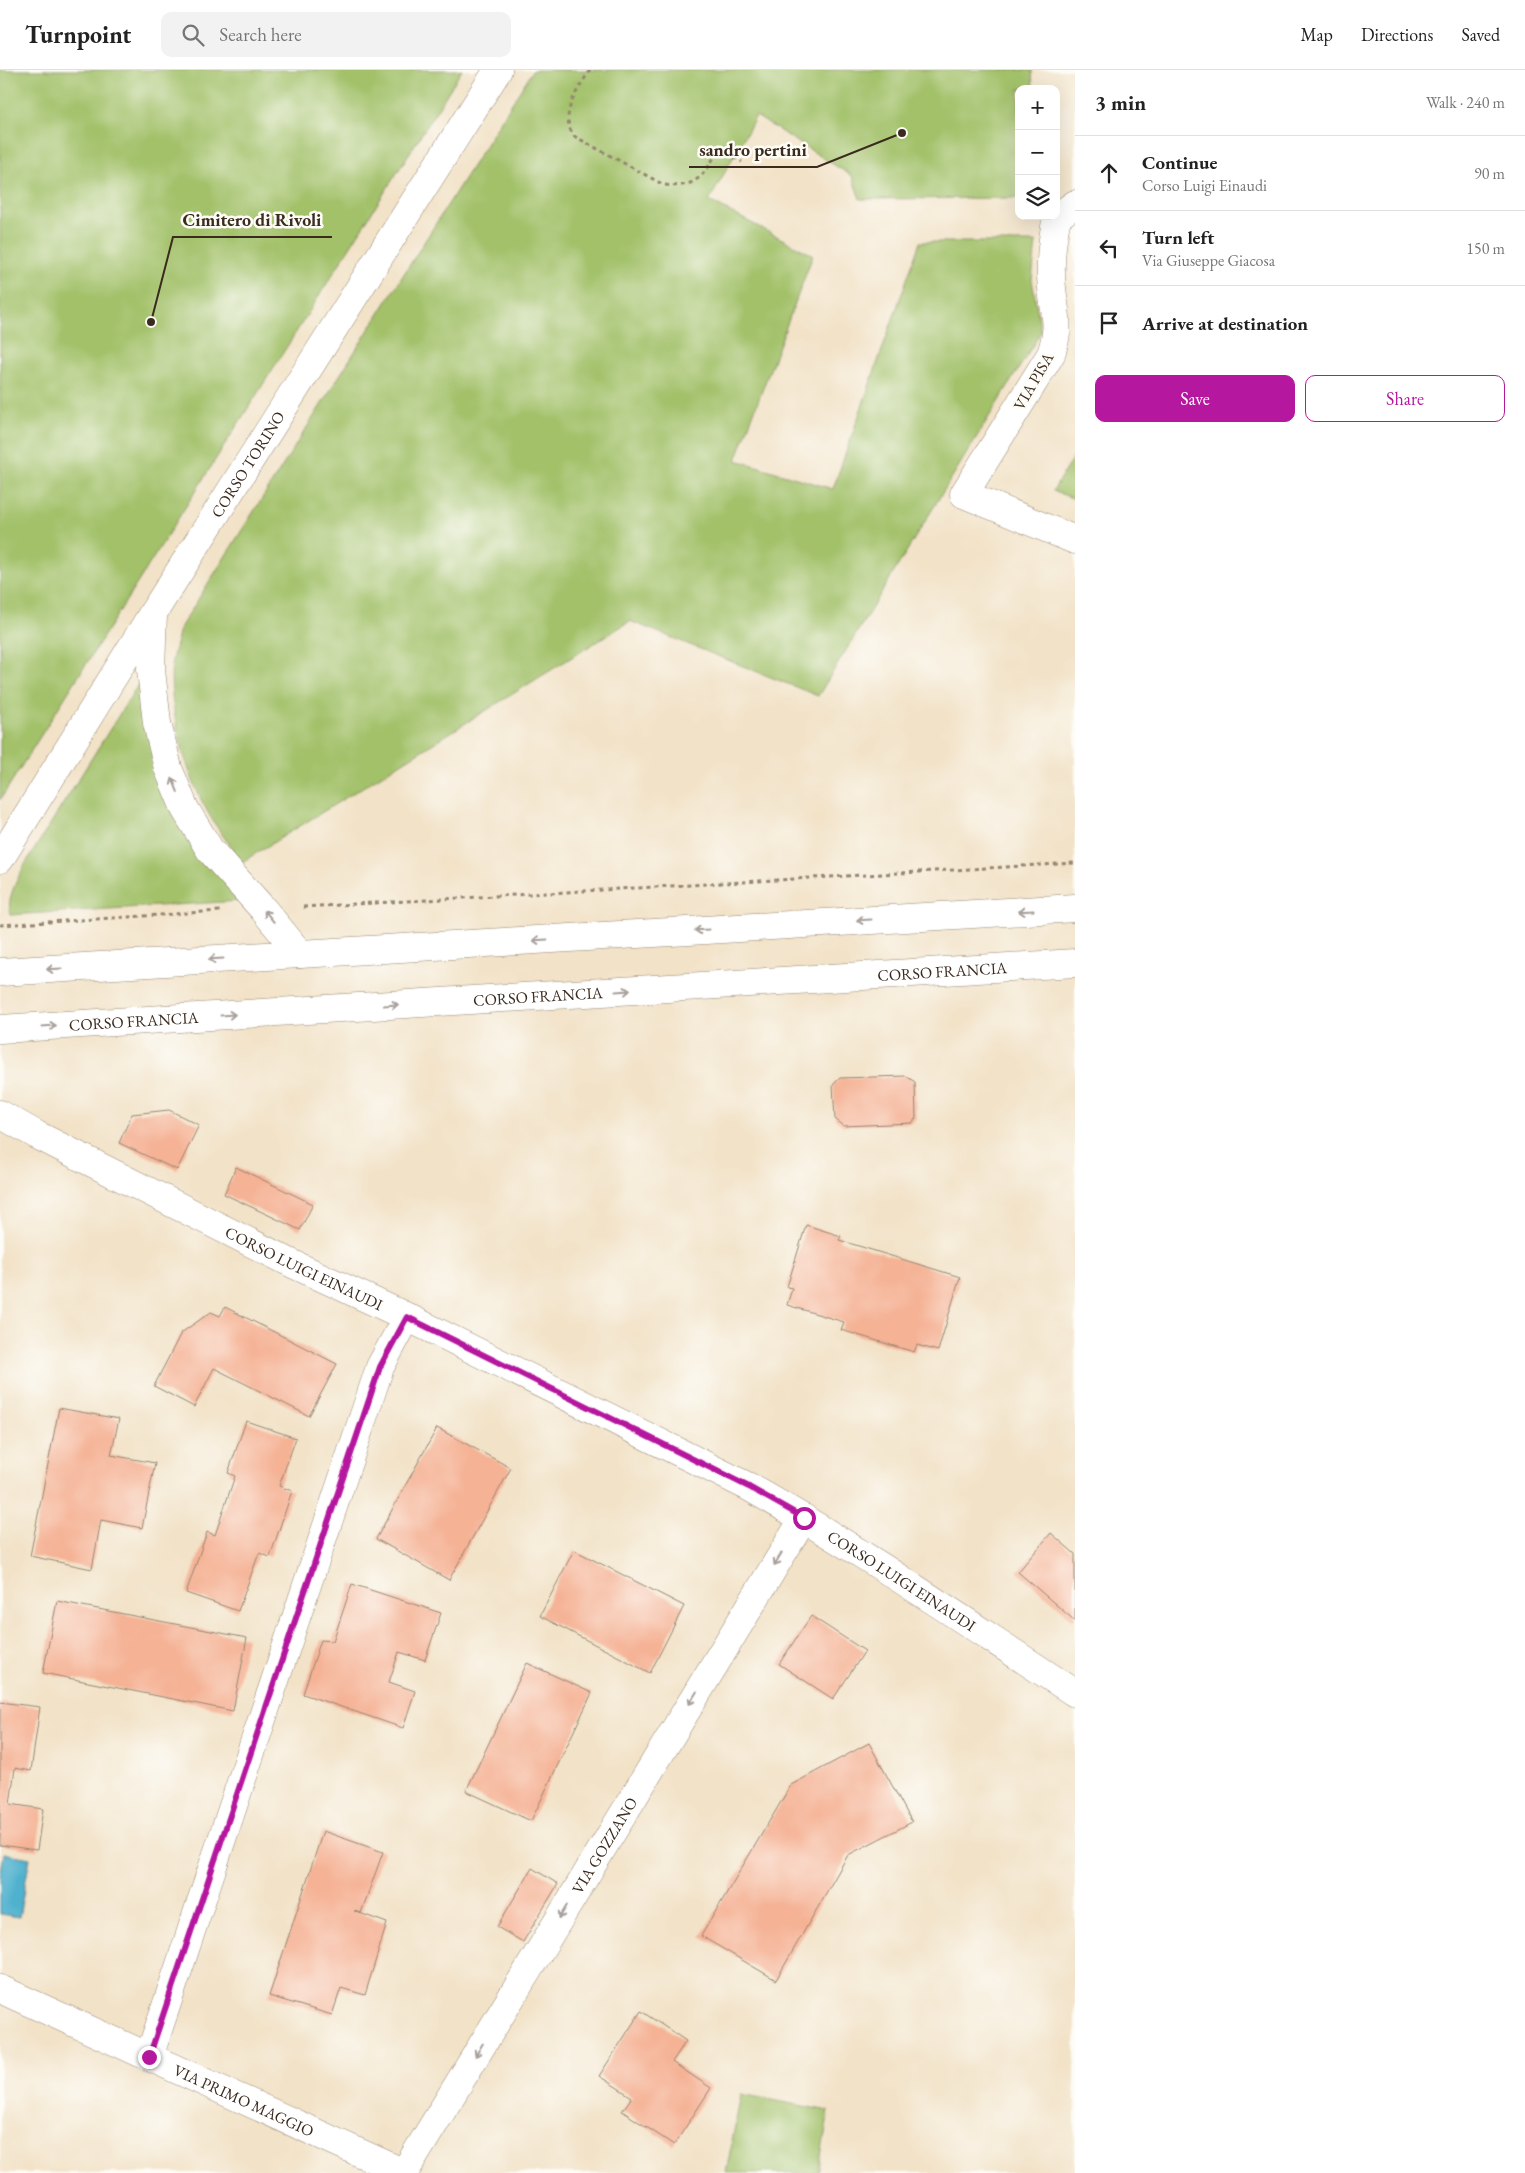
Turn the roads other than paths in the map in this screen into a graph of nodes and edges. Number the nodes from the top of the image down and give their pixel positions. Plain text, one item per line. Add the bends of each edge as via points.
1 (498, 70) edge
2 (1075, 204) edge
3 (1075, 540) edge
4 (153, 613) junction
5 (0, 859) edge
6 (1075, 908) edge
7 (300, 954) junction
8 (1075, 963) edge
9 (0, 972) edge
10 (0, 1029) edge
11 (0, 1114) edge
12 (407, 1317) junction
13 (804, 1518) junction
14 (1075, 1693) edge
15 (0, 1989) edge
16 (149, 2057) junction
17 (404, 2173) edge

1 - 4 main road, CORSO TORINO
2 - 3 main road, VIA PISA via 1057,217 1052,238 1052,289 1057,315 1051,354 964,494
4 - 5 main road, CORSO TORINO
7 -> 4 main road via 210,850 185,809 168,768 157,723 152,670
6 -> 7 main road
7 -> 9 main road
10 -> 8 main road, CORSO FRANCIA
11 - 12 main road, CORSO LUIGI EINAUDI via 293,1264
12 - 13 main road, CORSO LUIGI EINAUDI via 749,1487
12 - 16 main road via 380,1367
13 - 14 main road, CORSO LUIGI EINAUDI
13 -> 17 main road, VIA GOZZANO
15 - 16 main road, VIA PRIMO MAGGIO
16 - 17 main road, VIA PRIMO MAGGIO

